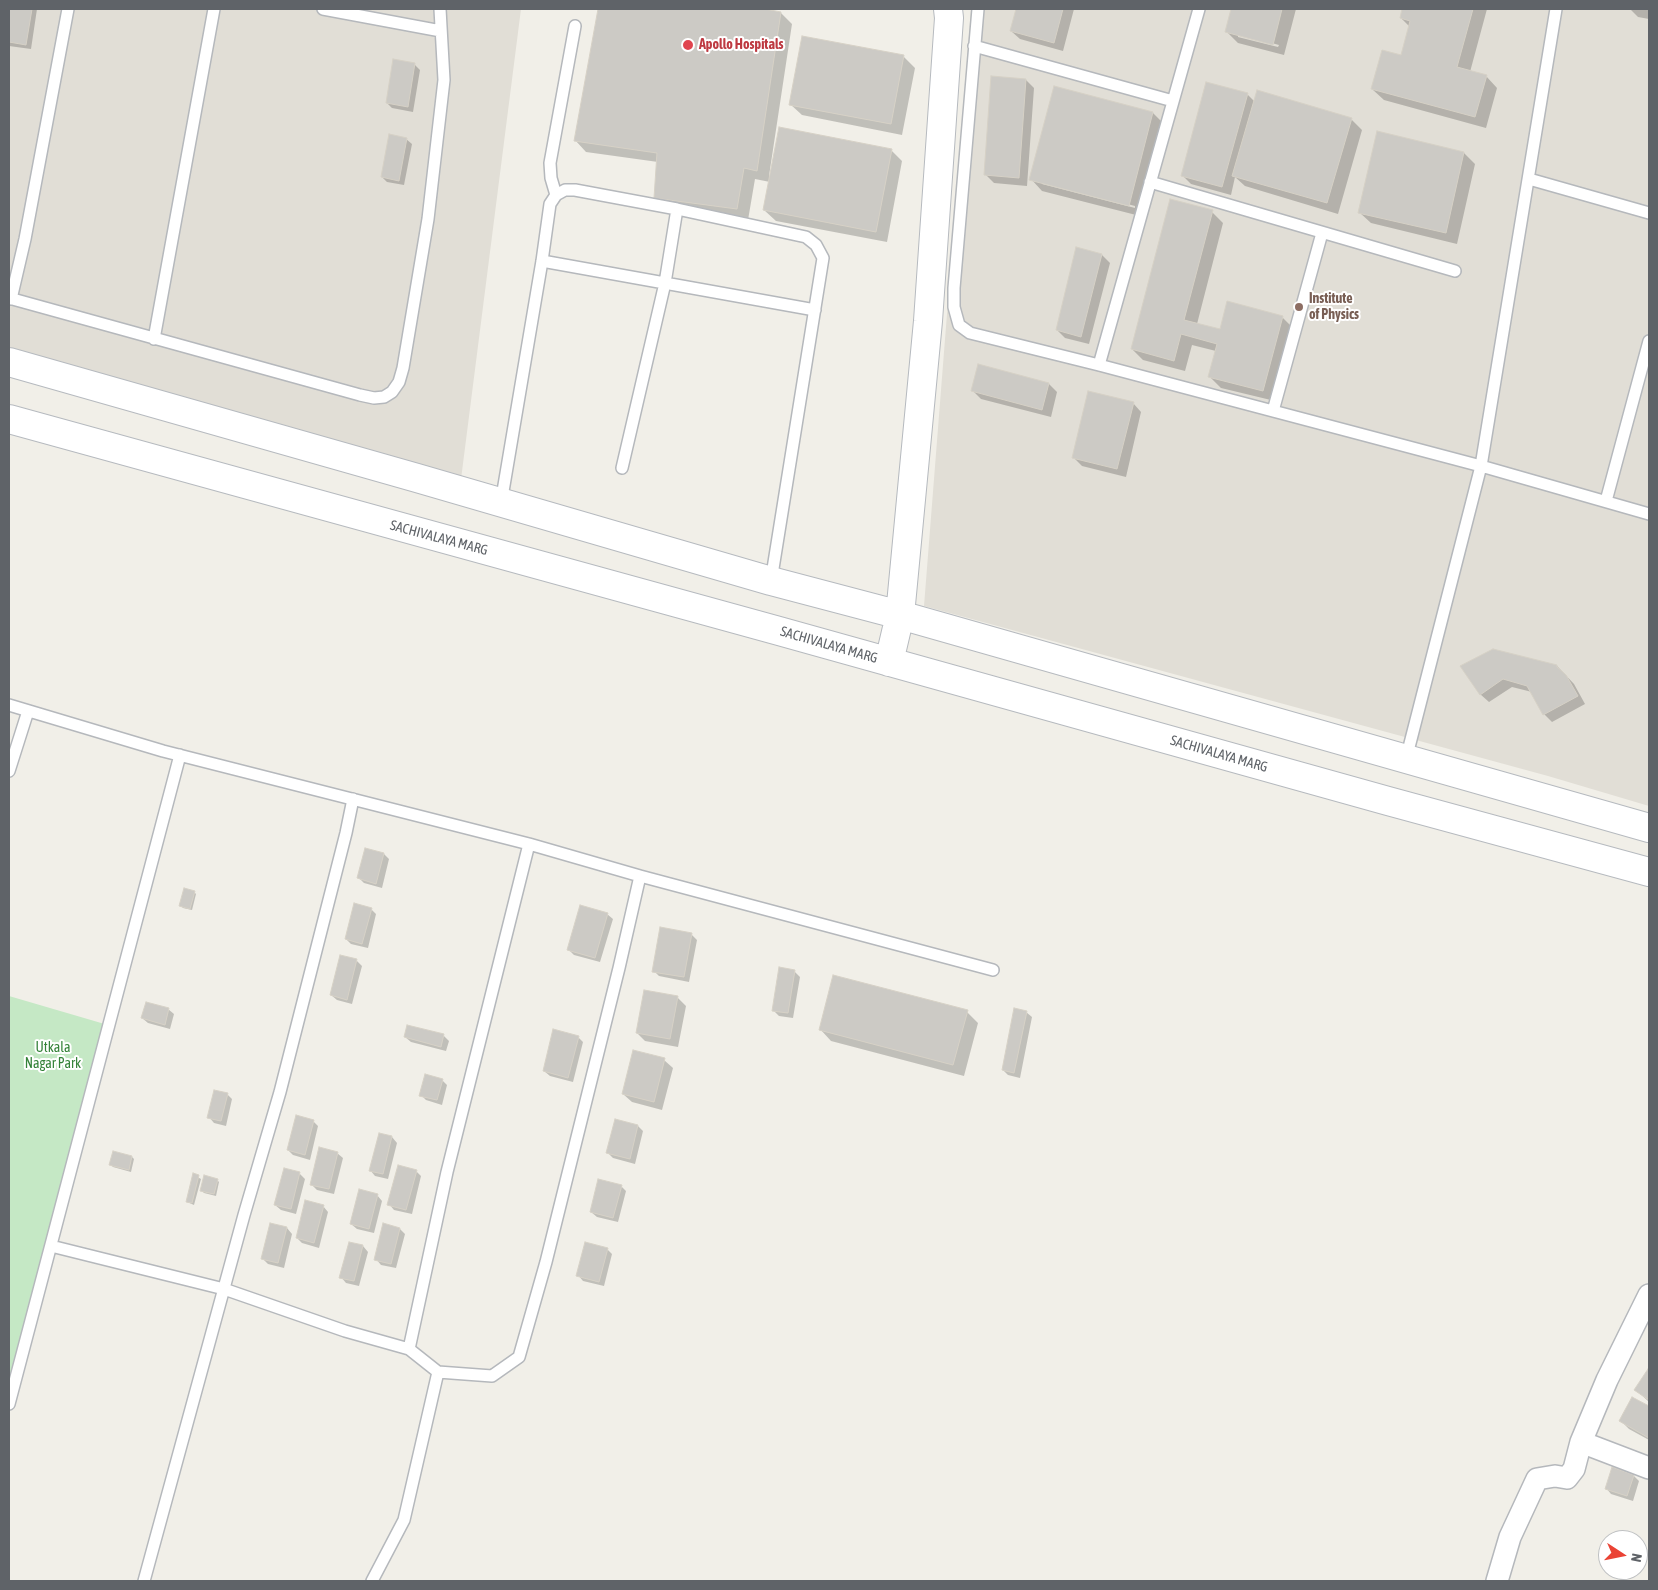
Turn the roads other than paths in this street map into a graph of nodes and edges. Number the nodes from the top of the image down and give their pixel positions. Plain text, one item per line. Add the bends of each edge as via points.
1 (68, 9) edge
2 (214, 9) edge
3 (323, 9) edge
4 (440, 9) edge
5 (948, 9) edge
6 (978, 9) edge
7 (1199, 9) edge
8 (1556, 9) edge
9 (574, 26) dead end
10 (441, 31) junction
11 (974, 46) junction
12 (1173, 101) junction
13 (1529, 180) junction
14 (1150, 182) junction
15 (556, 195) junction
16 (677, 209) junction
17 (1649, 213) edge
18 (1322, 232) junction
19 (542, 261) junction
20 (1455, 271) dead end
21 (665, 283) junction
22 (10, 299) edge
23 (815, 310) junction
24 (154, 339) junction
25 (1649, 341) edge
26 (9, 362) edge
27 (1098, 365) junction
28 (1273, 411) junction
29 (9, 419) edge
30 (1481, 466) junction
31 (622, 468) dead end
32 (1606, 501) junction
33 (501, 503) junction
34 (1649, 514) edge
35 (771, 581) junction
36 (900, 615) junction
37 (889, 662) junction
38 (9, 705) edge
39 (28, 711) junction
40 (180, 755) junction
41 (1406, 759) junction
42 (9, 771) edge
43 (353, 799) junction
44 (1649, 828) edge
45 (529, 844) junction
46 (1649, 872) edge
47 (640, 876) junction
48 (993, 970) dead end
49 (50, 1246) junction
50 (224, 1289) junction
51 (1649, 1295) edge
52 (1644, 1316) edge
53 (409, 1349) junction
54 (438, 1372) junction
55 (9, 1404) edge
56 (1581, 1442) junction
57 (1649, 1468) edge
58 (144, 1581) edge
59 (372, 1581) edge
60 (1497, 1581) edge

1 - 22 lane via 25,240
2 - 24 lane
3 - 10 lane
4 - 10 lane
5 - 36 main road via 928,321
6 - 11 lane
7 - 12 lane
8 - 13 lane
9 - 15 lane via 550,163
10 - 24 lane via 444,80 428,219 403,368 392,392 374,398 360,395
11 - 12 lane
11 - 27 lane via 954,288 954,307 959,325 970,333
12 - 14 lane
13 - 17 lane
13 - 30 lane
14 - 18 lane
14 - 27 lane
15 - 16 lane via 565,190 575,190
15 - 19 lane via 550,204
16 - 21 lane
16 - 23 lane via 806,237 816,245 823,258
18 - 20 lane
18 - 28 lane
19 - 21 lane
19 - 33 lane
21 - 23 lane
21 - 31 lane
22 - 24 lane
23 - 35 lane
25 - 32 lane
26 - 33 main road
27 - 28 lane
28 - 30 lane
29 - 37 main road, SACHIVALAYA MARG
30 - 32 lane
30 - 41 lane
32 - 34 lane
33 - 35 main road
35 - 36 main road
36 - 37 main road
36 - 41 main road
37 - 46 main road, SACHIVALAYA MARG
38 - 39 lane
39 - 40 lane
39 - 42 lane
40 - 43 lane
40 - 49 lane
41 - 44 main road
43 - 45 lane
43 - 50 lane via 280,1092
45 - 47 lane
45 - 53 lane via 447,1172
47 - 48 lane
47 - 54 lane via 546,1262 519,1357 492,1376
49 - 50 lane
49 - 55 lane
50 - 53 lane via 345,1331
50 - 58 lane
51 - 52 street
52 - 56 street via 1607,1380
53 - 54 lane
54 - 59 lane via 404,1520
56 - 57 street
56 - 60 street via 1574,1469 1567,1478 1537,1478 1510,1537

